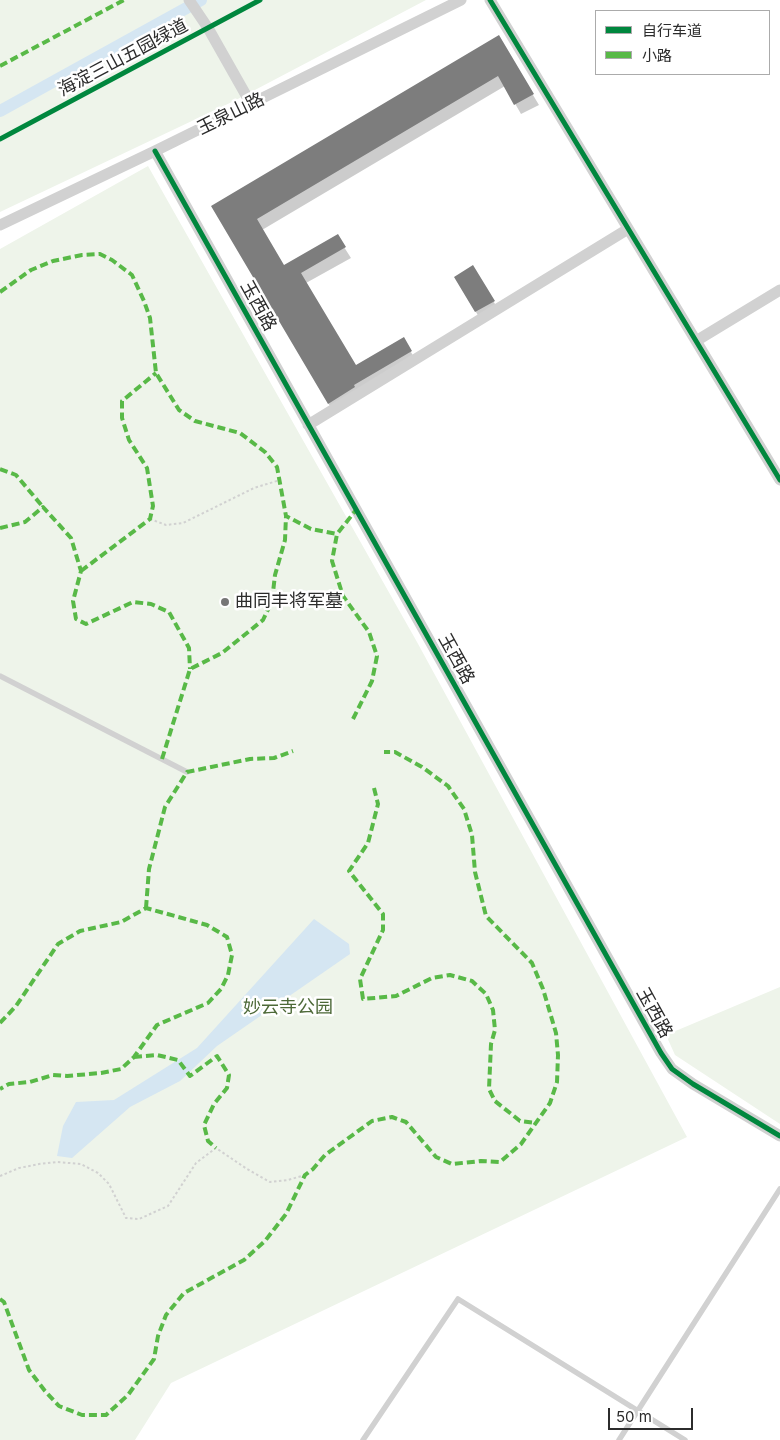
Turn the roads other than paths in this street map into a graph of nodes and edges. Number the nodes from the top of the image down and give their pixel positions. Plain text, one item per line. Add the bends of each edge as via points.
1 (189, 0) edge
2 (461, 0) edge
3 (490, 0) edge
4 (251, 104) junction
5 (155, 151) junction
6 (0, 225) edge
7 (628, 229) junction
8 (780, 290) edge
9 (696, 341) junction
10 (308, 425) junction
11 (780, 480) edge
12 (0, 676) edge
13 (187, 772) dead end
14 (780, 1136) edge
15 (780, 1189) edge
16 (638, 1411) junction
17 (363, 1440) edge
18 (619, 1440) edge
19 (685, 1440) edge

1 - 4 street
2 - 4 street, 玉泉山路
3 - 7 street
4 - 5 street, 玉泉山路
5 - 6 street, 玉泉山路
5 - 10 street, 玉西路
7 - 9 street
7 - 10 street
8 - 9 street
9 - 11 street
10 - 14 street, 玉西路 via 660,1053 672,1069 693,1084
12 - 13 lane
15 - 16 lane
16 - 17 lane via 458,1299
16 - 18 lane
16 - 19 lane

